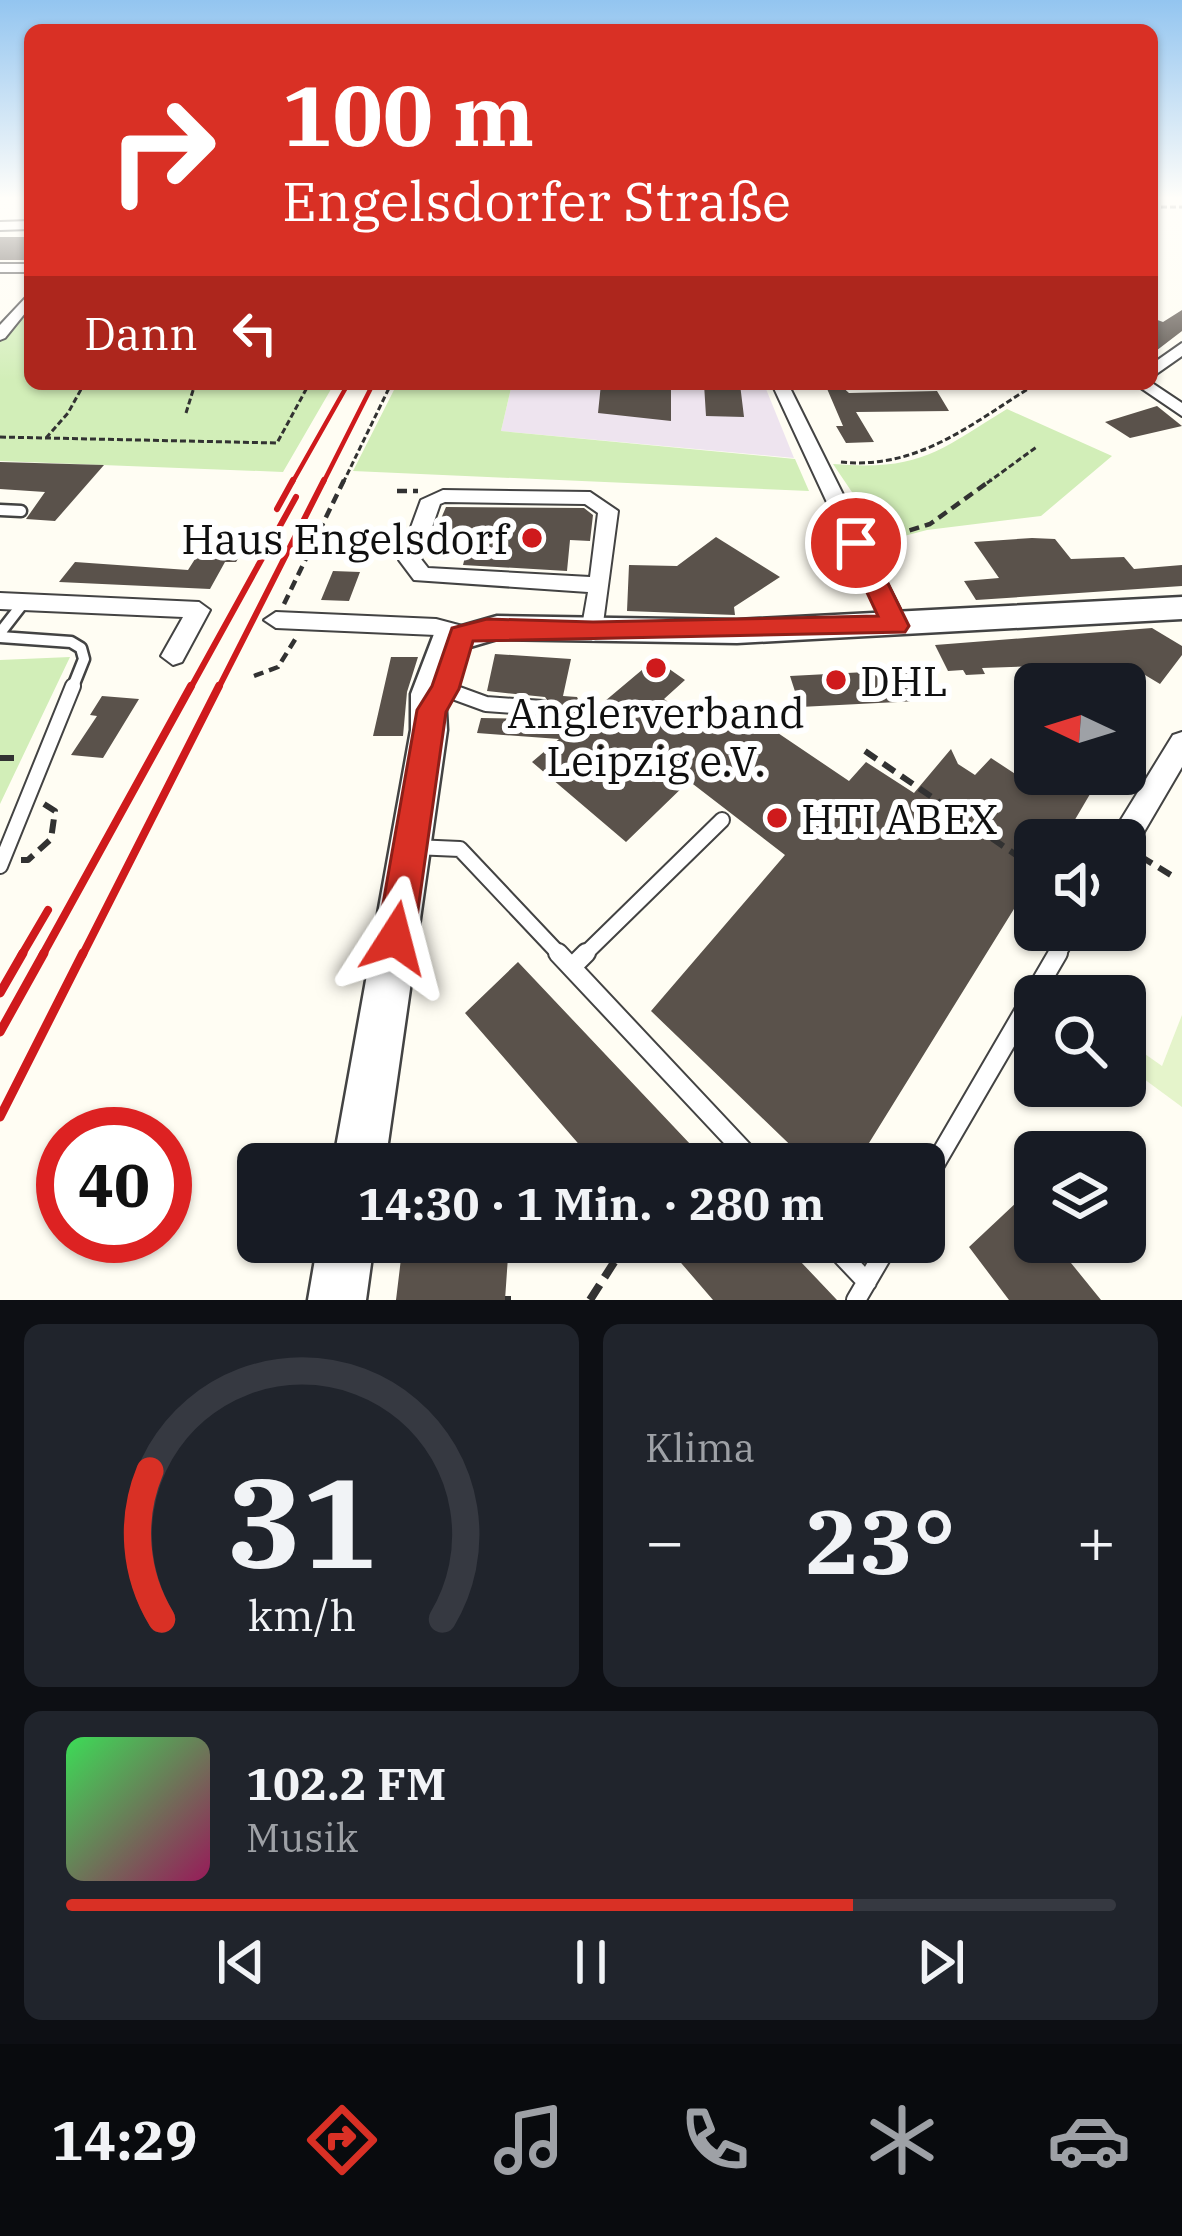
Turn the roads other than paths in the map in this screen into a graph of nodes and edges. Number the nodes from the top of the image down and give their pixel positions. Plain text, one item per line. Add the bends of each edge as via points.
1 (24, 305) edge
2 (0, 335) edge
3 (1182, 348) edge
4 (1158, 367) edge
5 (783, 390) edge
6 (1152, 390) edge
7 (1182, 411) edge
8 (0, 510) edge
9 (21, 511) dead end
10 (600, 586) junction
11 (12, 601) edge
12 (1182, 608) edge
13 (276, 620) road end
14 (896, 626) junction
15 (593, 632) junction
16 (462, 634) junction
17 (0, 635) edge
18 (172, 656) dead end
19 (438, 700) junction
20 (543, 708) dead end
21 (1182, 742) edge
22 (1139, 819) edge
23 (722, 820) dead end
24 (410, 847) junction
25 (1, 863) edge
26 (1060, 951) edge
27 (572, 967) junction
28 (362, 1143) edge
29 (736, 1143) edge
30 (945, 1147) edge
31 (343, 1263) edge
32 (843, 1263) edge
33 (878, 1263) edge
34 (861, 1291) edge
35 (337, 1300) edge

1 - 2 street
3 - 4 street
5 - 14 street
6 - 7 street
8 - 9 lane
10 - 10 street via 422,575 410,560 431,500 590,498 608,512
10 - 15 street
11 - 17 lane
11 - 18 street via 199,610
12 - 14 street
13 - 16 street
14 - 15 street
15 - 16 street
16 - 19 street via 446,643 436,666 428,694
17 - 25 lane via 71,642 84,659
19 - 20 lane
19 - 24 street
21 - 22 street
23 - 27 lane
24 - 27 lane via 460,849
24 - 28 street
26 - 30 lane
27 - 29 lane
31 - 35 street
32 - 34 lane
33 - 34 lane

